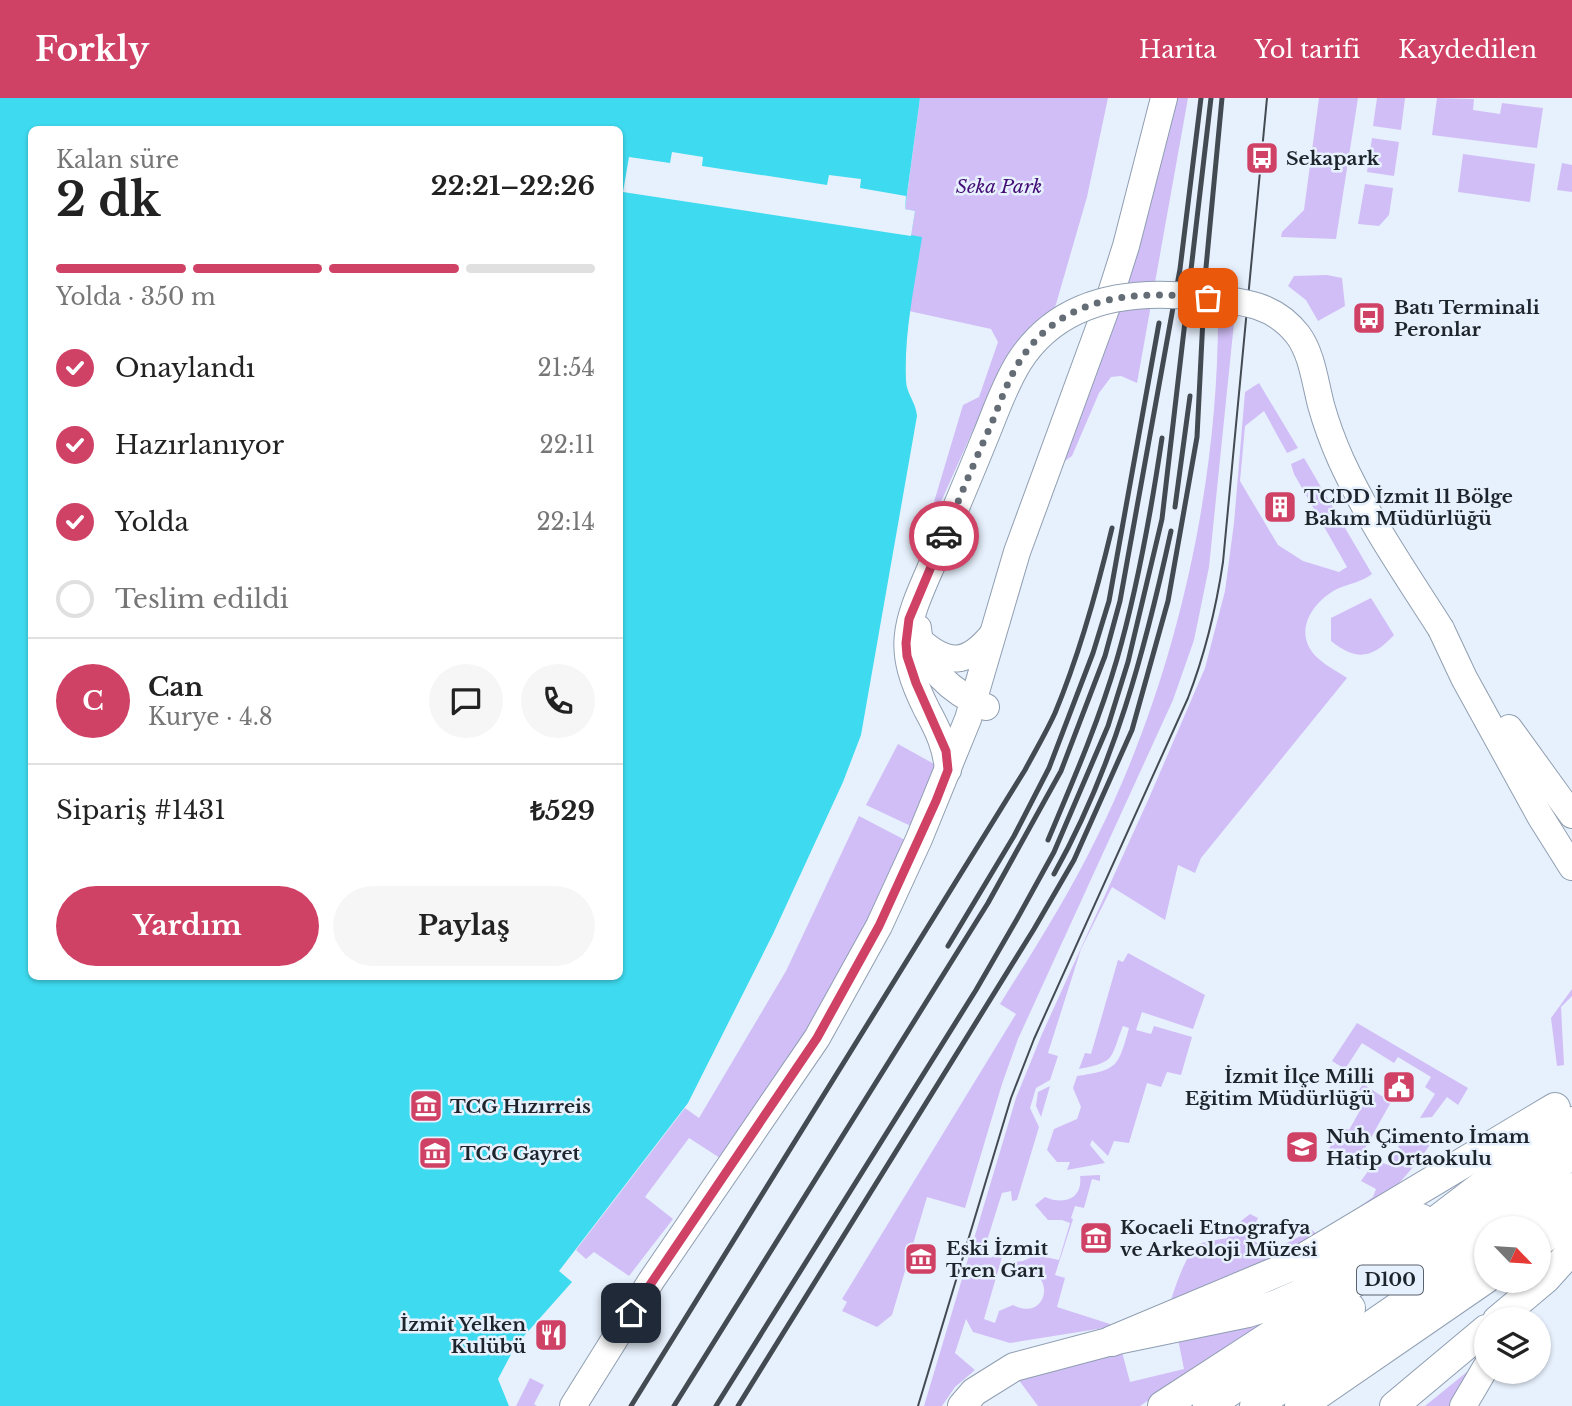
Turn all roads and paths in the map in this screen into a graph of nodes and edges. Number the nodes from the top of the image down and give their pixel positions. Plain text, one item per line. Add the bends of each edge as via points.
1 (1164, 98) edge
2 (1051, 460) junction
3 (931, 567) junction
4 (1441, 629) junction
5 (992, 635) junction
6 (919, 640) junction
7 (921, 695) junction
8 (977, 713) junction
9 (948, 770) junction
10 (1572, 815) edge
11 (1572, 867) edge
12 (1564, 1115) edge
13 (1527, 1152) junction
14 (1572, 1154) edge
15 (1572, 1188) edge
16 (1531, 1216) edge
17 (1572, 1218) edge
18 (1551, 1233) edge
19 (1572, 1250) edge
20 (1474, 1255) edge
21 (1551, 1273) edge
22 (1474, 1286) edge
23 (1529, 1293) edge
24 (1513, 1307) edge
25 (1474, 1339) edge
26 (1112, 1341) junction
27 (1476, 1384) edge
28 (573, 1406) edge
29 (592, 1406) edge
30 (962, 1406) edge
31 (1163, 1406) edge
32 (1208, 1406) edge
33 (1255, 1406) edge
34 (1300, 1406) edge
35 (1394, 1406) edge
36 (1463, 1406) edge

1 - 2 main road via 1126,246
2 - 5 main road
2 - 8 main road via 999,668
3 - 4 main road, bridge via 1010,379 1031,345 1059,321 1106,300 1138,294 1252,303 1279,316 1299,337 1340,459
3 - 6 main road
3 - 7 main road via 909,619 906,643
4 - 10 main road
4 - 11 main road
5 - 6 main road via 980,649 958,659 943,657
5 - 8 main road
6 - 8 main road via 932,668
7 - 8 main road via 943,709
7 - 9 main road via 946,751
8 - 9 main road
8 - 29 main road via 948,809 906,905 849,1015 674,1273
9 - 28 main road via 879,926 817,1038 650,1281
12 - 13 highway
12 - 26 highway via 1291,1266
13 - 26 main road via 1299,1293 1248,1313
13 - 31 highway via 1371,1271
14 - 32 highway, D100
15 - 16 highway
17 - 18 highway
19 - 21 main road
20 - 33 highway, D100
22 - 34 highway
23 - 24 main road
25 - 35 main road
26 - 30 main road via 1014,1367 974,1392
27 - 36 main road

